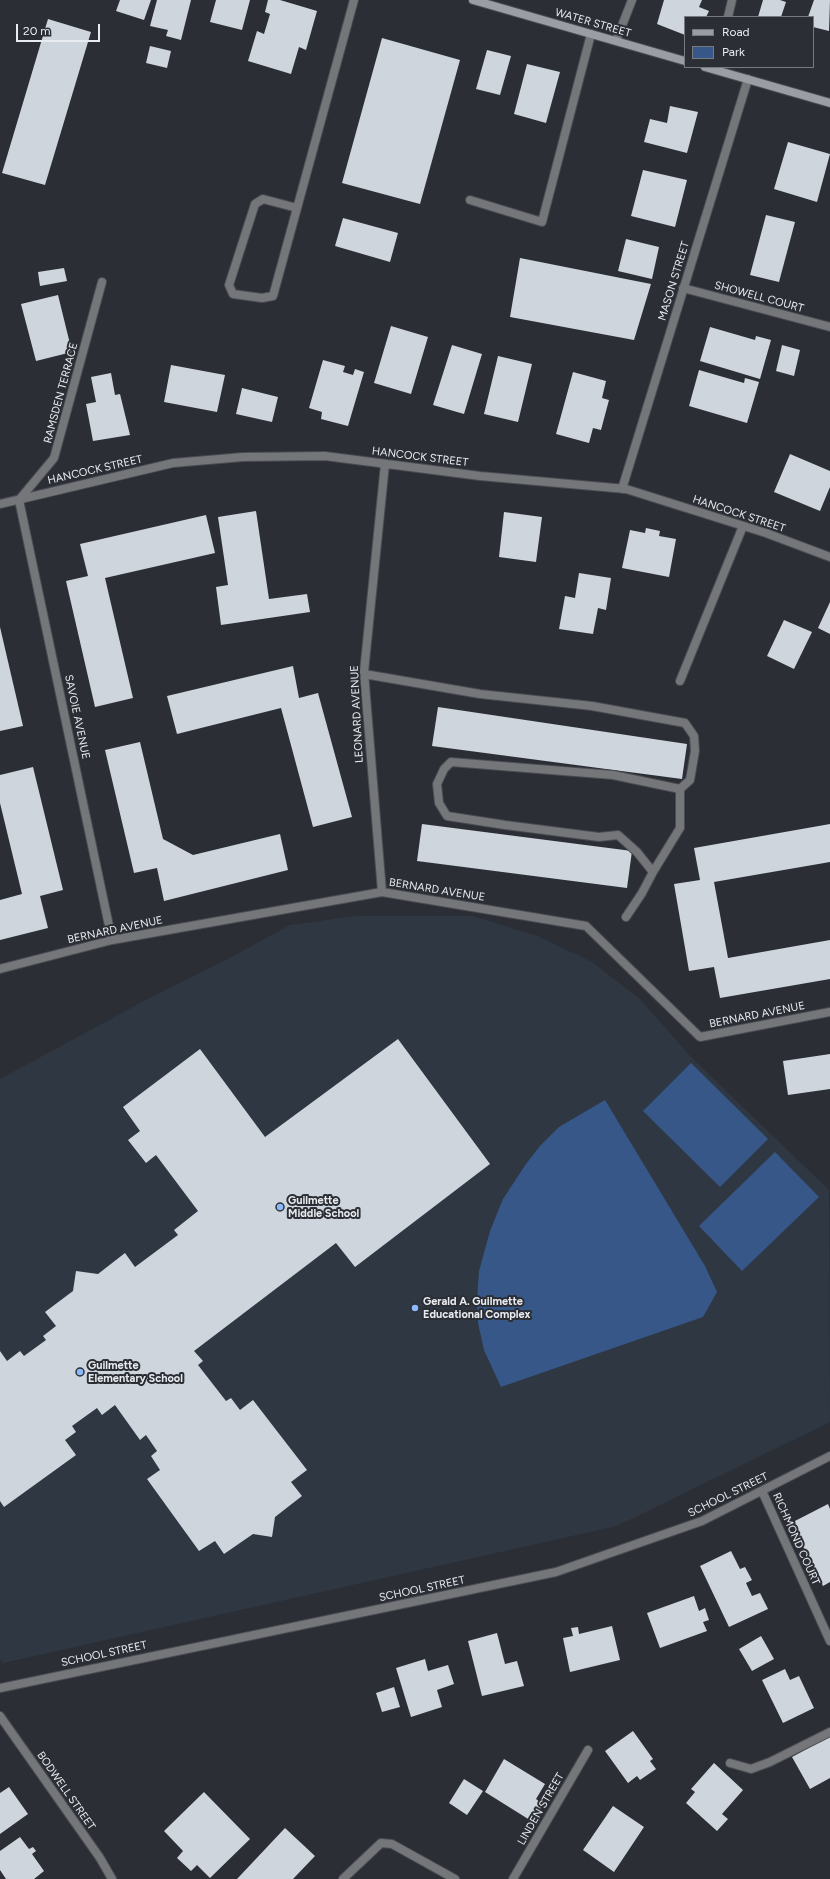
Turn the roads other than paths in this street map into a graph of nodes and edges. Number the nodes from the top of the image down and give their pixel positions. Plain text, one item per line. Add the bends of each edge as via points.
1 (354, 0) edge
2 (473, 0) edge
3 (632, 0) edge
4 (732, 0) edge
5 (728, 16) edge
6 (591, 34) junction
7 (616, 41) junction
8 (684, 61) edge
9 (711, 68) edge
10 (748, 80) junction
11 (830, 103) edge
12 (470, 200) dead end
13 (297, 208) junction
14 (102, 282) dead end
15 (683, 288) junction
16 (830, 327) edge
17 (385, 464) junction
18 (622, 489) junction
19 (19, 500) junction
20 (0, 504) edge
21 (743, 526) junction
22 (830, 557) edge
23 (364, 674) junction
24 (680, 681) dead end
25 (680, 789) junction
26 (653, 872) junction
27 (382, 892) junction
28 (626, 917) dead end
29 (112, 940) junction
30 (0, 969) edge
31 (830, 1012) edge
32 (830, 1456) edge
33 (762, 1491) junction
34 (830, 1641) edge
35 (0, 1688) edge
36 (0, 1716) edge
37 (830, 1732) edge
38 (588, 1750) dead end
39 (730, 1763) dead end
40 (112, 1879) edge
41 (344, 1879) edge
42 (455, 1879) edge
43 (513, 1879) edge

1 - 13 street
2 - 6 main road, WATER STREET
3 - 7 street
4 - 5 street
6 - 7 main road, WATER STREET
6 - 12 street via 542,222
7 - 8 main road, WATER STREET
9 - 10 main road
10 - 11 main road
10 - 15 street, MASON STREET
13 - 13 street via 273,296 262,298 232,294 229,285 255,204 263,199
14 - 19 street, RAMSDEN TERRACE via 54,458
15 - 16 street, SHOWELL COURT
15 - 18 street, MASON STREET
17 - 18 street, HANCOCK STREET
17 - 19 street, HANCOCK STREET via 325,456 243,457 173,463
17 - 23 street, LEONARD AVENUE
18 - 21 street, HANCOCK STREET
19 - 20 street, HANCOCK STREET
19 - 29 street, SAVOIE AVENUE
21 - 22 street, HANCOCK STREET
21 - 24 street
23 - 25 street via 480,694 592,706 685,723 694,736 695,751 690,780
23 - 27 street, LEONARD AVENUE
25 - 26 street via 680,828
25 - 26 street via 613,775 451,762 444,769 437,784 439,803 447,816 599,837 618,835 637,852
26 - 28 street
27 - 29 street, BERNARD AVENUE
27 - 31 street, BERNARD AVENUE via 586,926 700,1037
29 - 30 street, BERNARD AVENUE
32 - 33 street, SCHOOL STREET
33 - 34 street, RICHMOND COURT
33 - 35 street, SCHOOL STREET via 702,1521 556,1572
36 - 40 street, BODWELL STREET via 100,1858
37 - 39 street via 751,1769
38 - 43 street, LINDEN STREET
41 - 42 street via 382,1843 392,1844

